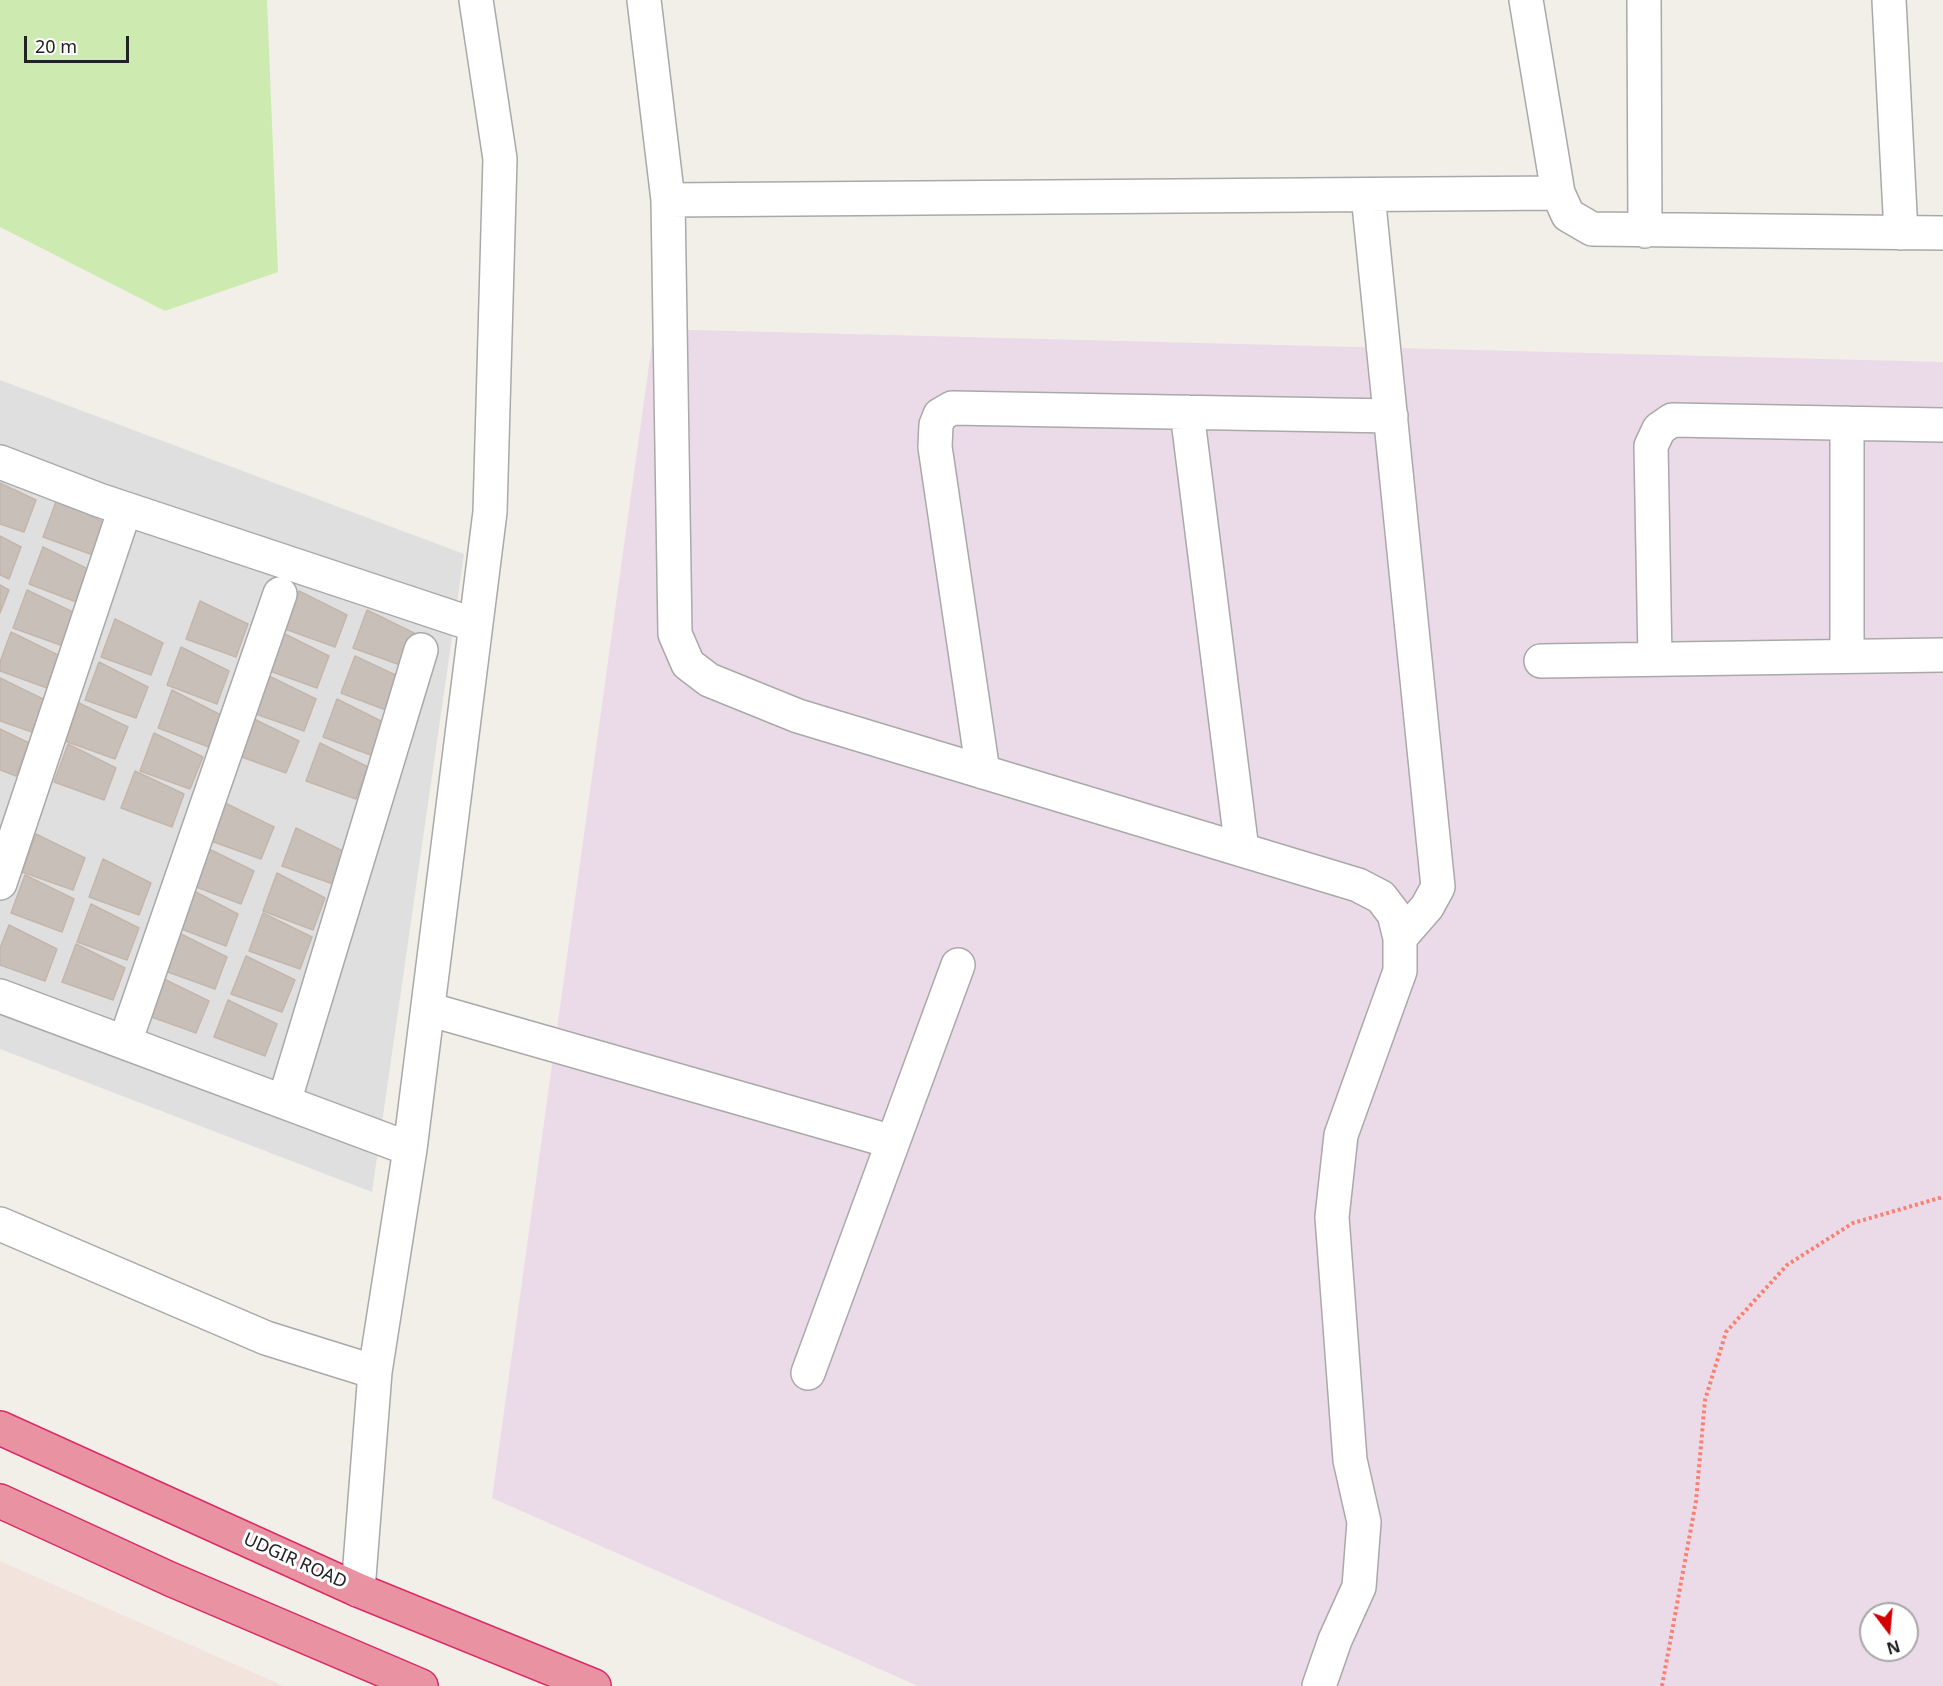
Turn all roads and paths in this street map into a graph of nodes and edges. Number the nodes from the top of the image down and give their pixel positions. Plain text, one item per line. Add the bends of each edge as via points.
1 (476, 0) edge
2 (645, 0) edge
3 (1526, 0) edge
4 (1644, 0) edge
5 (1889, 0) edge
6 (1558, 193) junction
7 (1368, 195) junction
8 (668, 200) junction
9 (1645, 231) junction
10 (1901, 233) junction
11 (1943, 233) edge
12 (1187, 412) junction
13 (1391, 416) junction
14 (1847, 423) junction
15 (1943, 424) edge
16 (0, 462) edge
17 (125, 508) junction
18 (280, 594) dead end
19 (475, 625) junction
20 (421, 650) dead end
21 (1943, 655) edge
22 (1847, 656) junction
23 (1655, 659) junction
24 (1541, 661) dead end
25 (983, 772) junction
26 (1242, 850) junction
27 (0, 883) edge
28 (1400, 938) junction
29 (958, 965) dead end
30 (0, 996) edge
31 (428, 1009) junction
32 (125, 1042) junction
33 (284, 1102) junction
34 (893, 1142) junction
35 (410, 1149) junction
36 (1943, 1197) edge
37 (0, 1224) edge
38 (375, 1372) junction
39 (808, 1373) dead end
40 (0, 1428) edge
41 (0, 1501) edge
42 (358, 1590) junction
43 (421, 1686) edge
44 (594, 1686) edge
45 (1319, 1686) edge
46 (1662, 1686) edge

1 - 19 street via 500,159 490,512
2 - 8 street
3 - 6 street
4 - 9 street
5 - 10 street
6 - 7 street
6 - 9 street via 1568,215 1592,229
7 - 8 street
7 - 13 street
8 - 25 street via 674,612 675,634 688,664 709,681 798,716
9 - 10 street
10 - 11 street
12 - 13 street
12 - 25 street via 952,408 940,415 935,447
12 - 26 street
13 - 28 street via 1438,887 1427,907
14 - 15 street
14 - 22 street
14 - 23 street via 1672,420 1659,429 1651,446
16 - 17 street
17 - 19 street
17 - 27 street
18 - 32 street
19 - 31 street
20 - 33 street
21 - 22 street
22 - 23 street
23 - 24 street
25 - 26 street
26 - 28 street via 1358,885 1381,897 1394,914
28 - 45 street via 1400,971 1341,1135 1332,1217 1350,1460 1364,1522 1359,1587
29 - 34 street
30 - 32 street
31 - 34 street
31 - 35 street
32 - 33 street
33 - 35 street
34 - 39 street
35 - 38 street
36 - 46 path via 1853,1223 1787,1265 1726,1332 1705,1400 1696,1501
37 - 38 street via 266,1338
38 - 42 street
40 - 42 highway, UDGIR ROAD
41 - 43 highway via 170,1579
42 - 44 highway, UDGIR ROAD

